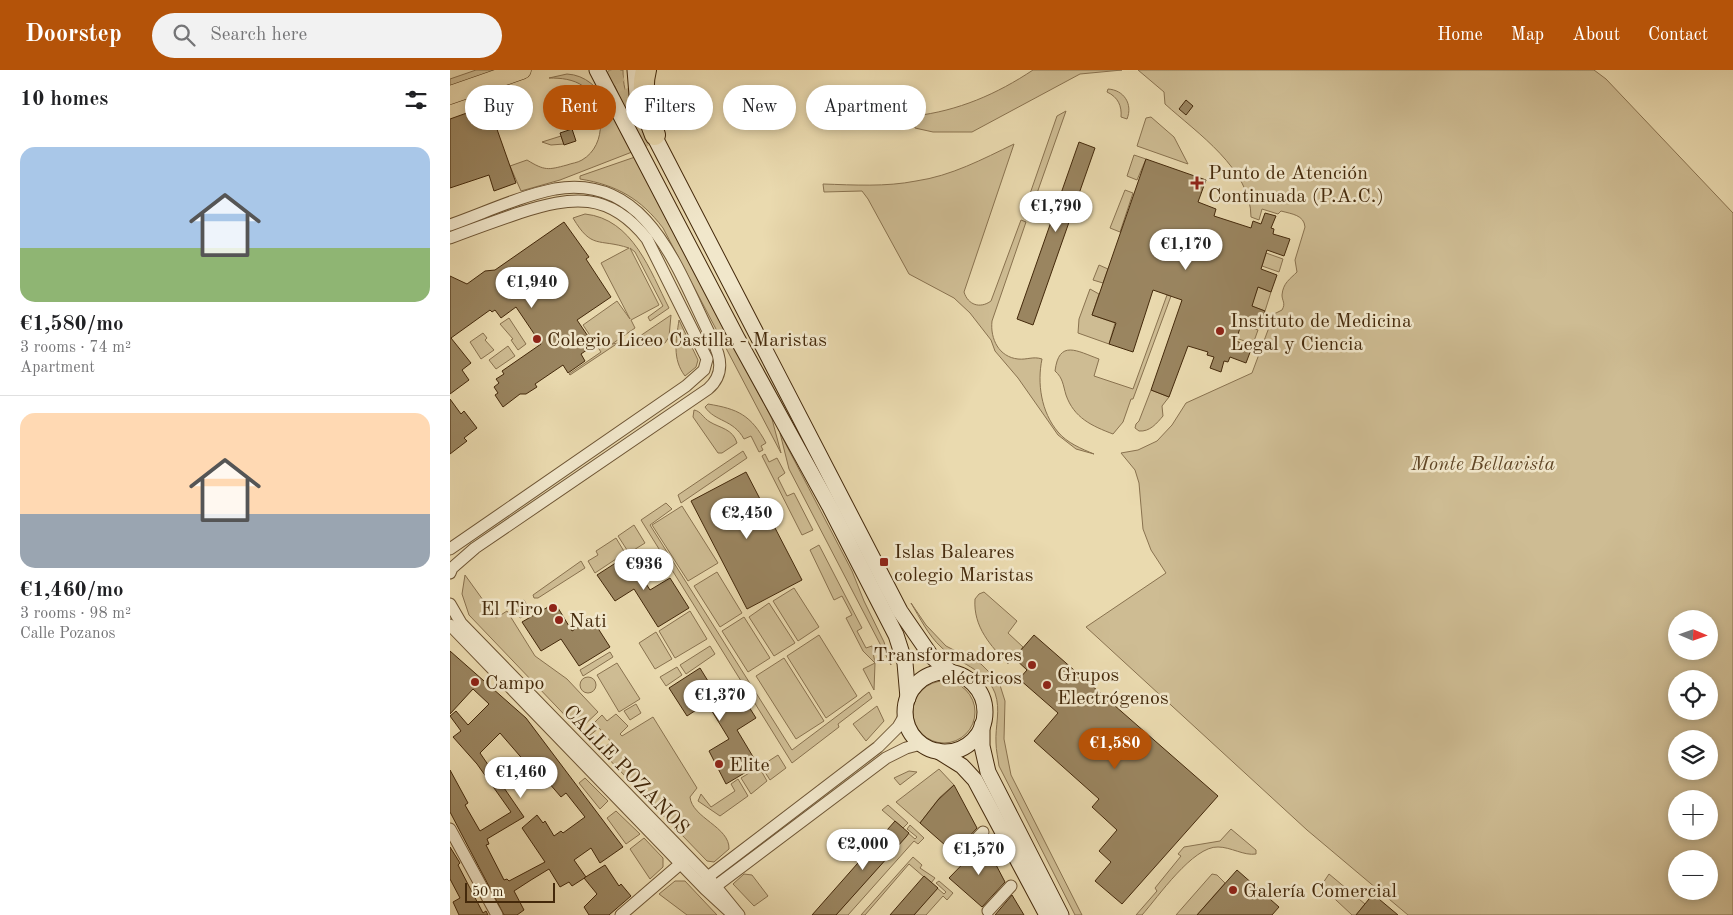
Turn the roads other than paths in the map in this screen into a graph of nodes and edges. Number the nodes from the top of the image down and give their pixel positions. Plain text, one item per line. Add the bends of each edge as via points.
1 (522, 70) edge
2 (597, 70) edge
3 (635, 70) edge
4 (646, 70) edge
5 (450, 95) edge
6 (653, 142) junction
7 (450, 225) edge
8 (450, 238) edge
9 (671, 396) junction
10 (679, 409) junction
11 (835, 502) junction
12 (450, 549) edge
13 (450, 573) edge
14 (450, 604) edge
15 (450, 625) edge
16 (952, 673) junction
17 (908, 698) junction
18 (905, 714) junction
19 (982, 724) junction
20 (921, 744) junction
21 (938, 751) junction
22 (450, 828) edge
23 (983, 832) dead end
24 (741, 851) junction
25 (961, 856) dead end
26 (685, 861) junction
27 (748, 861) junction
28 (708, 877) junction
29 (1011, 886) dead end
30 (710, 888) junction
31 (988, 911) dead end
32 (497, 915) edge
33 (621, 915) edge
34 (733, 915) edge
35 (739, 915) edge
36 (1047, 915) edge
37 (1061, 915) edge

1 - 5 main road
2 - 11 main road via 737,338
3 - 6 main road via 638,102
4 - 6 highway via 644,104
6 - 11 main road
6 - 11 main road via 753,349
7 - 10 street via 563,188 595,189 627,202 640,212 658,235 720,358 717,380
8 - 9 street via 559,202 589,201 615,210 647,239 706,354 707,364 700,375
9 - 10 street
9 - 12 street
10 - 13 street via 475,548
11 - 16 main road via 913,632 931,656
11 - 17 main road via 896,635 905,663
14 - 26 street, CALLE POZANOS via 460,623
15 - 26 street, CALLE POZANOS
16 - 17 main road via 926,677 912,689
16 - 19 main road via 977,689 984,704
17 - 18 main road
18 - 20 main road via 908,728
18 - 24 street via 898,727 878,747
19 - 21 main road via 975,738 964,747
19 - 37 main road via 982,746 988,772
20 - 21 main road
20 - 27 street via 886,758
21 - 36 main road via 962,766 975,780
22 - 32 street
23 - 25 street
24 - 27 street
24 - 28 street
26 - 28 street, CALLE POZANOS
26 - 30 street, CALLE POZANOS
26 - 33 street
27 - 30 street
28 - 30 street, CALLE POZANOS
29 - 31 street
30 - 34 street, CALLE POZANOS
30 - 35 street, CALLE POZANOS

